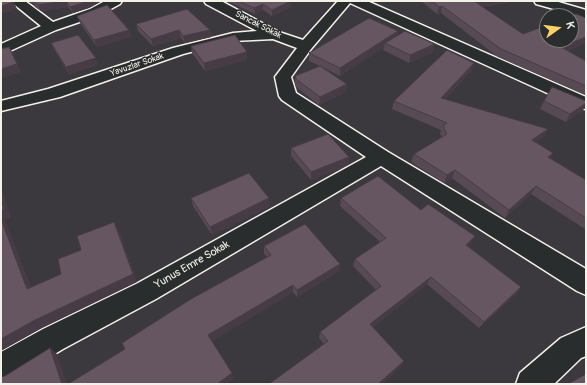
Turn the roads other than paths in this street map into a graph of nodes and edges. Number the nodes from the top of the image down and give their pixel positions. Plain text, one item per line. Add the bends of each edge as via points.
1 (17, 1) edge
2 (115, 1) edge
3 (211, 1) edge
4 (345, 1) edge
5 (356, 1) edge
6 (541, 1) edge
7 (586, 14) edge
8 (51, 27) junction
9 (274, 35) junction
10 (306, 46) junction
11 (1, 50) edge
12 (586, 104) edge
13 (1, 106) edge
14 (381, 157) junction
15 (586, 283) edge
16 (586, 341) edge
17 (1, 369) edge
18 (531, 384) edge

1 - 8 street
2 - 8 street via 95,12
3 - 9 street, Sancak Sokak
4 - 10 street
5 - 12 street
6 - 7 street
8 - 11 street
9 - 10 street, Sancak Sokak
9 - 13 street, Yavuzlar Sokak via 233,37 178,51 54,93
10 - 14 street via 283,77 288,96
14 - 15 street
14 - 17 street, Yunus Emre Sokak via 147,291
16 - 18 street via 571,348

